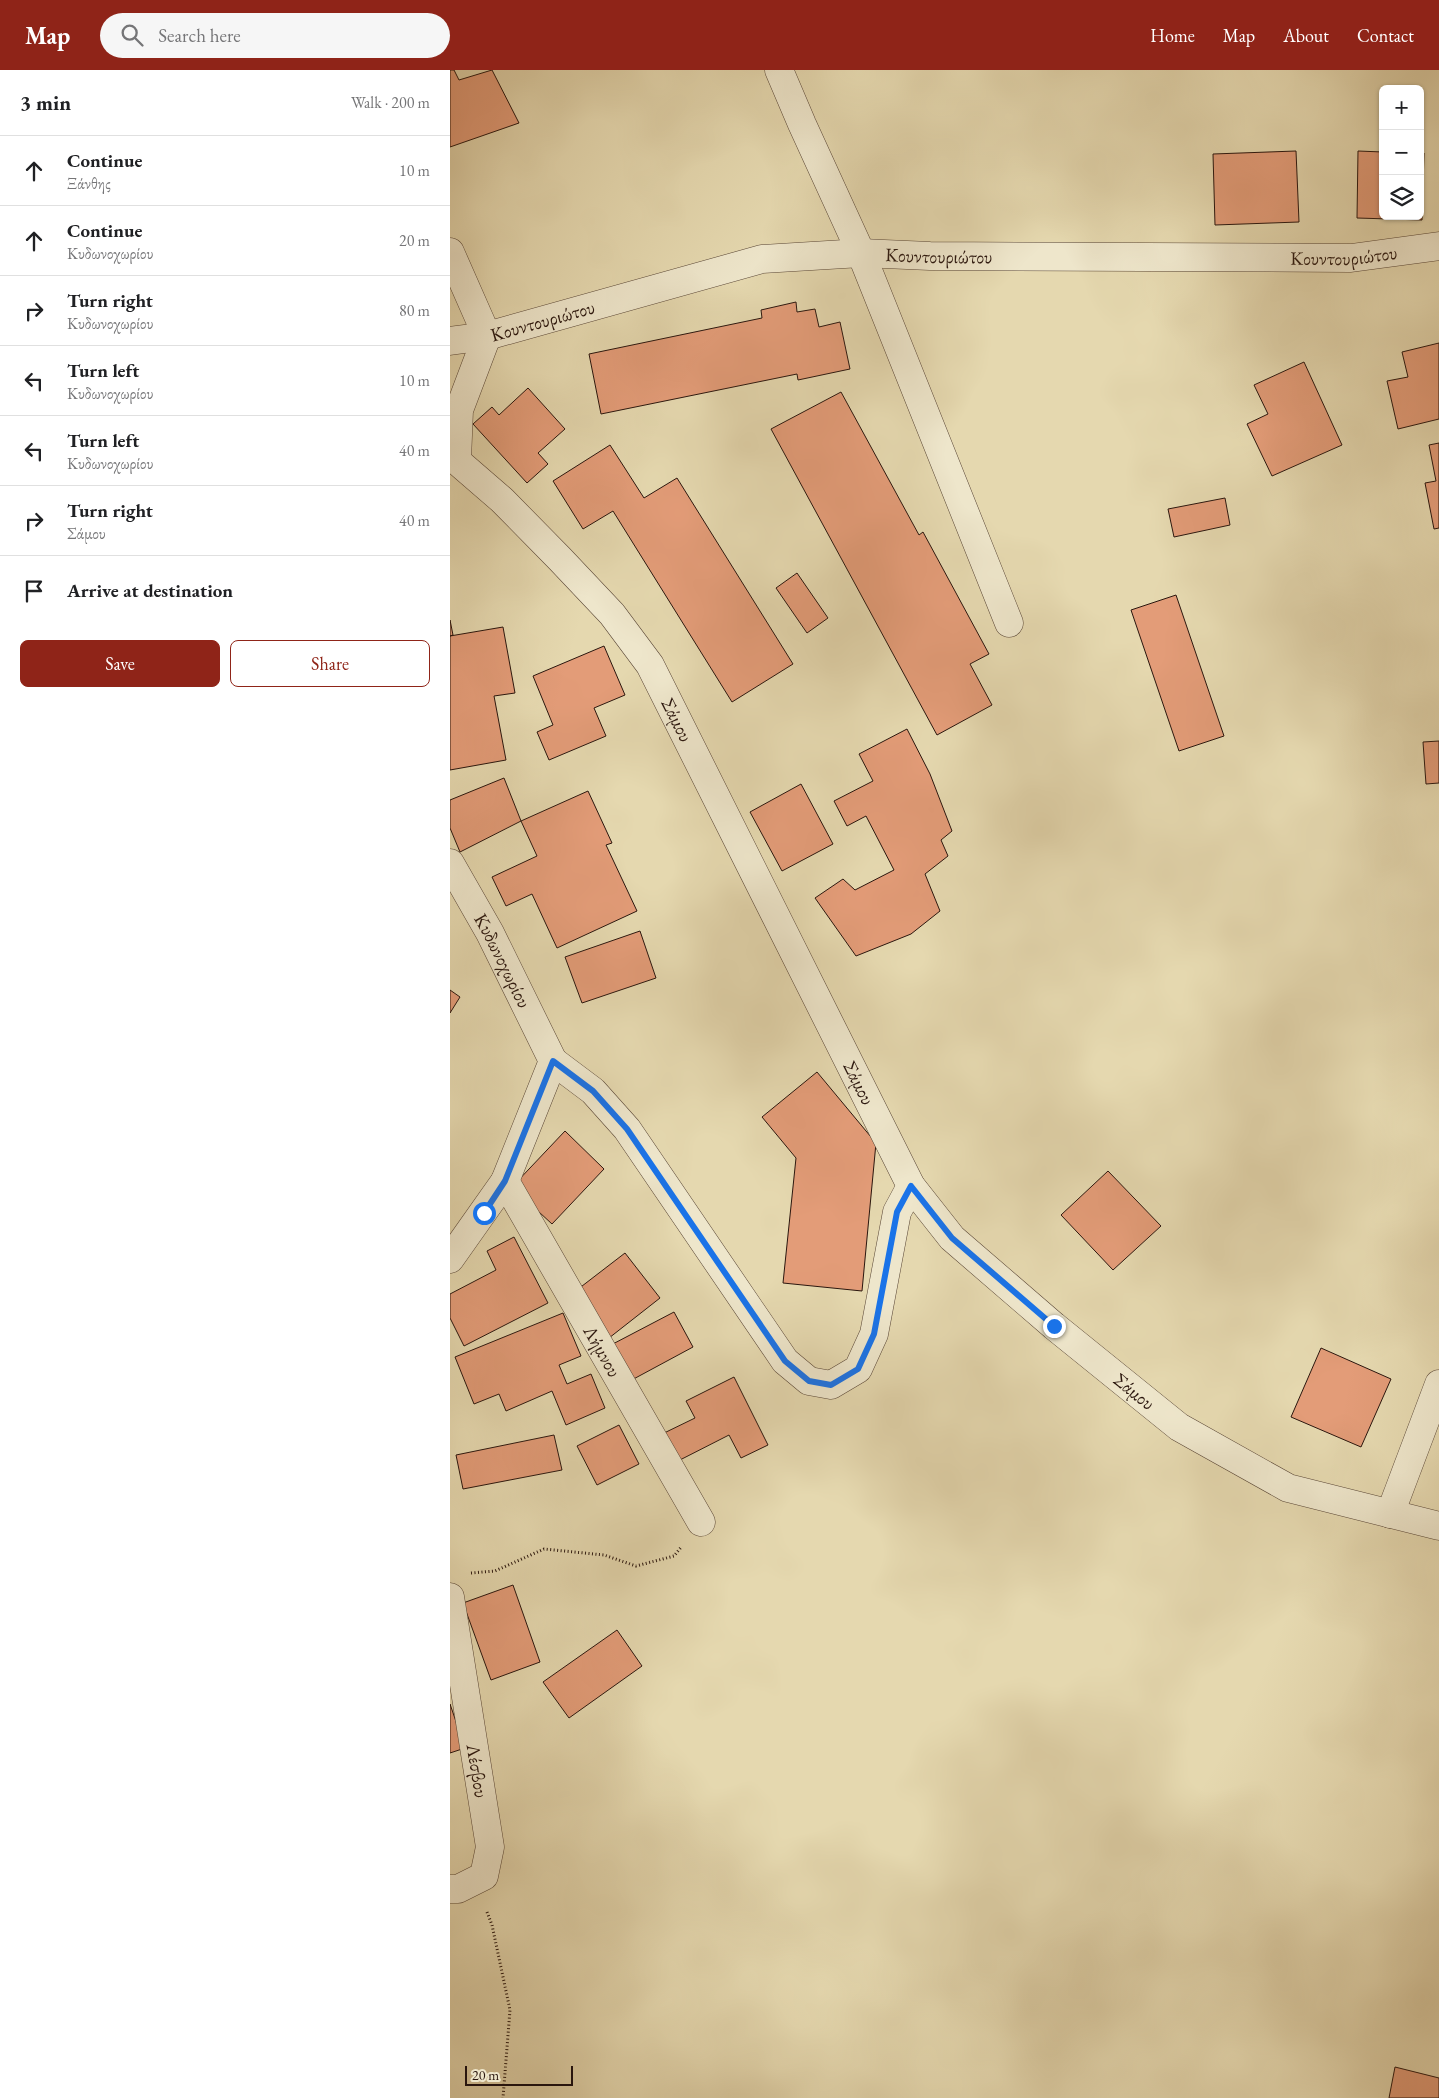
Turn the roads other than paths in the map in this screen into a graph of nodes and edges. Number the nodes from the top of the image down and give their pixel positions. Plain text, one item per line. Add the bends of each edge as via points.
1 (779, 70) edge
2 (1439, 246) edge
3 (450, 252) edge
4 (861, 253) junction
5 (486, 336) junction
6 (450, 341) edge
7 (454, 458) edge
8 (1009, 623) dead end
9 (450, 863) edge
10 (553, 1061) junction
11 (505, 1181) junction
12 (911, 1186) junction
13 (450, 1259) edge
14 (1439, 1384) edge
15 (1390, 1514) junction
16 (700, 1522) road end
17 (1439, 1526) edge
18 (450, 1596) edge
19 (450, 1890) edge

1 - 4 street
2 - 4 street, Κουντουριώτου via 1351,258
3 - 5 street
4 - 5 street, Κουντουριώτου via 762,259
4 - 8 street
5 - 6 street, Κουντουριώτου
5 - 7 street via 459,410
7 - 12 street, Σάμου via 502,500 612,614 650,666
9 - 10 street, Κυδωνοχωρίου via 490,933
10 - 11 street
10 - 12 street, Κυδωνοχωρίου via 593,1091 627,1129 785,1361 809,1381 831,1385 858,1369 874,1334 897,1212
11 - 13 street
11 - 16 street, Λήμνου
12 - 15 street, Σάμου via 952,1238 1178,1427 1288,1488
14 - 15 street
15 - 17 street, Σάμου
18 - 19 street, Λέσβου via 490,1847 484,1876

